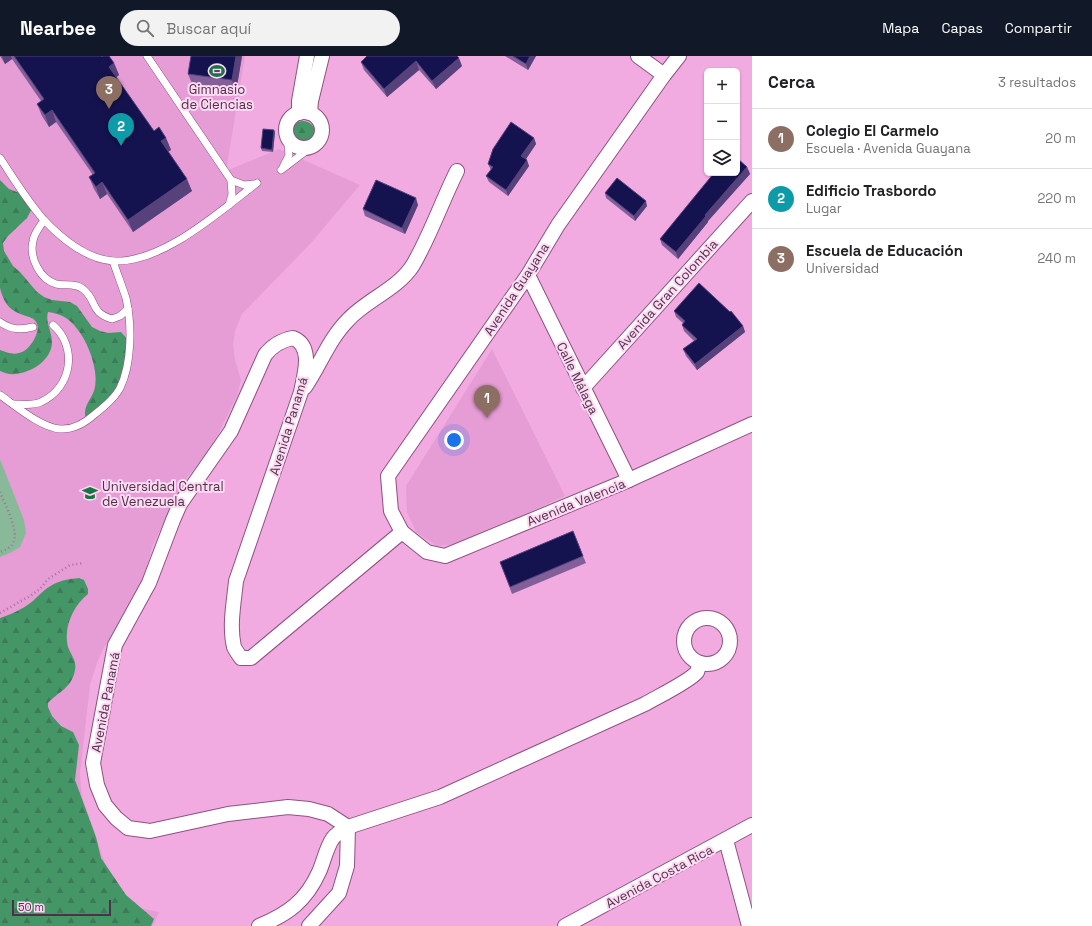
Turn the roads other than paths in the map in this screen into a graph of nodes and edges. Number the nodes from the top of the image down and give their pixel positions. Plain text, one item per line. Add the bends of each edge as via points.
1 (147, 56) edge
2 (307, 56) edge
3 (322, 56) edge
4 (638, 56) edge
5 (679, 56) edge
6 (664, 75) junction
7 (304, 113) junction
8 (287, 136) junction
9 (314, 145) junction
10 (0, 158) edge
11 (457, 171) dead end
12 (231, 180) junction
13 (752, 201) edge
14 (229, 205) junction
15 (44, 220) junction
16 (113, 261) junction
17 (528, 275) junction
18 (128, 309) junction
19 (0, 322) edge
20 (53, 325) dead end
21 (33, 326) dead end
22 (583, 388) junction
23 (301, 392) junction
24 (0, 395) edge
25 (13, 404) junction
26 (752, 424) edge
27 (629, 480) junction
28 (402, 532) junction
29 (700, 663) dead end
30 (752, 825) edge
31 (348, 827) junction
32 (726, 840) junction
33 (259, 926) edge
34 (309, 926) edge
35 (565, 926) edge
36 (749, 926) edge

1 - 12 lane
2 - 7 street via 299,101
3 - 7 street via 311,101
4 - 6 street
5 - 6 street, Avenida Guayana
6 - 17 street, Avenida Guayana via 558,225
7 - 8 street via 293,116 288,123
7 - 9 street via 317,118 322,127 320,138
8 - 9 street via 298,147
8 - 9 lane via 289,154 281,170
10 - 15 lane
11 - 23 street via 412,266 385,293 348,320
12 - 14 lane via 232,194
12 - 14 lane via 244,185 257,183
13 - 22 street, Avenida Gran Colombia
14 - 16 lane via 169,246 149,254
15 - 16 lane via 80,250
15 - 18 lane via 32,243 34,261 43,276 58,284 82,288 96,310 104,316 112,319
16 - 18 lane
17 - 22 street, Calle Málaga
17 - 28 street, Avenida Guayana via 388,476 392,510
18 - 25 lane via 129,341 125,374 119,389 100,411 74,428 59,429 27,415
19 - 21 lane via 16,329
20 - 25 lane via 64,338 69,355 64,380 47,399 32,404
22 - 27 street, Calle Málaga
23 - 28 street, Avenida Panamá via 236,581 232,632 235,648 241,658 251,658
23 - 31 street, Avenida Panamá via 306,355 302,343 290,339 273,346 265,355 231,431 178,509 149,583 116,645 93,762 97,785 105,805 128,828 150,831 228,814 288,807 309,808 328,814
24 - 25 lane
26 - 27 street, Avenida Valencia
27 - 28 street, Avenida Valencia via 445,556 427,552
29 - 31 street via 692,676 645,704 440,798
30 - 32 street, Avenida Costa Rica
31 - 33 street via 334,837 319,872 304,897 289,911
31 - 34 street via 347,866 339,894
32 - 35 street, Avenida Costa Rica
32 - 36 street

